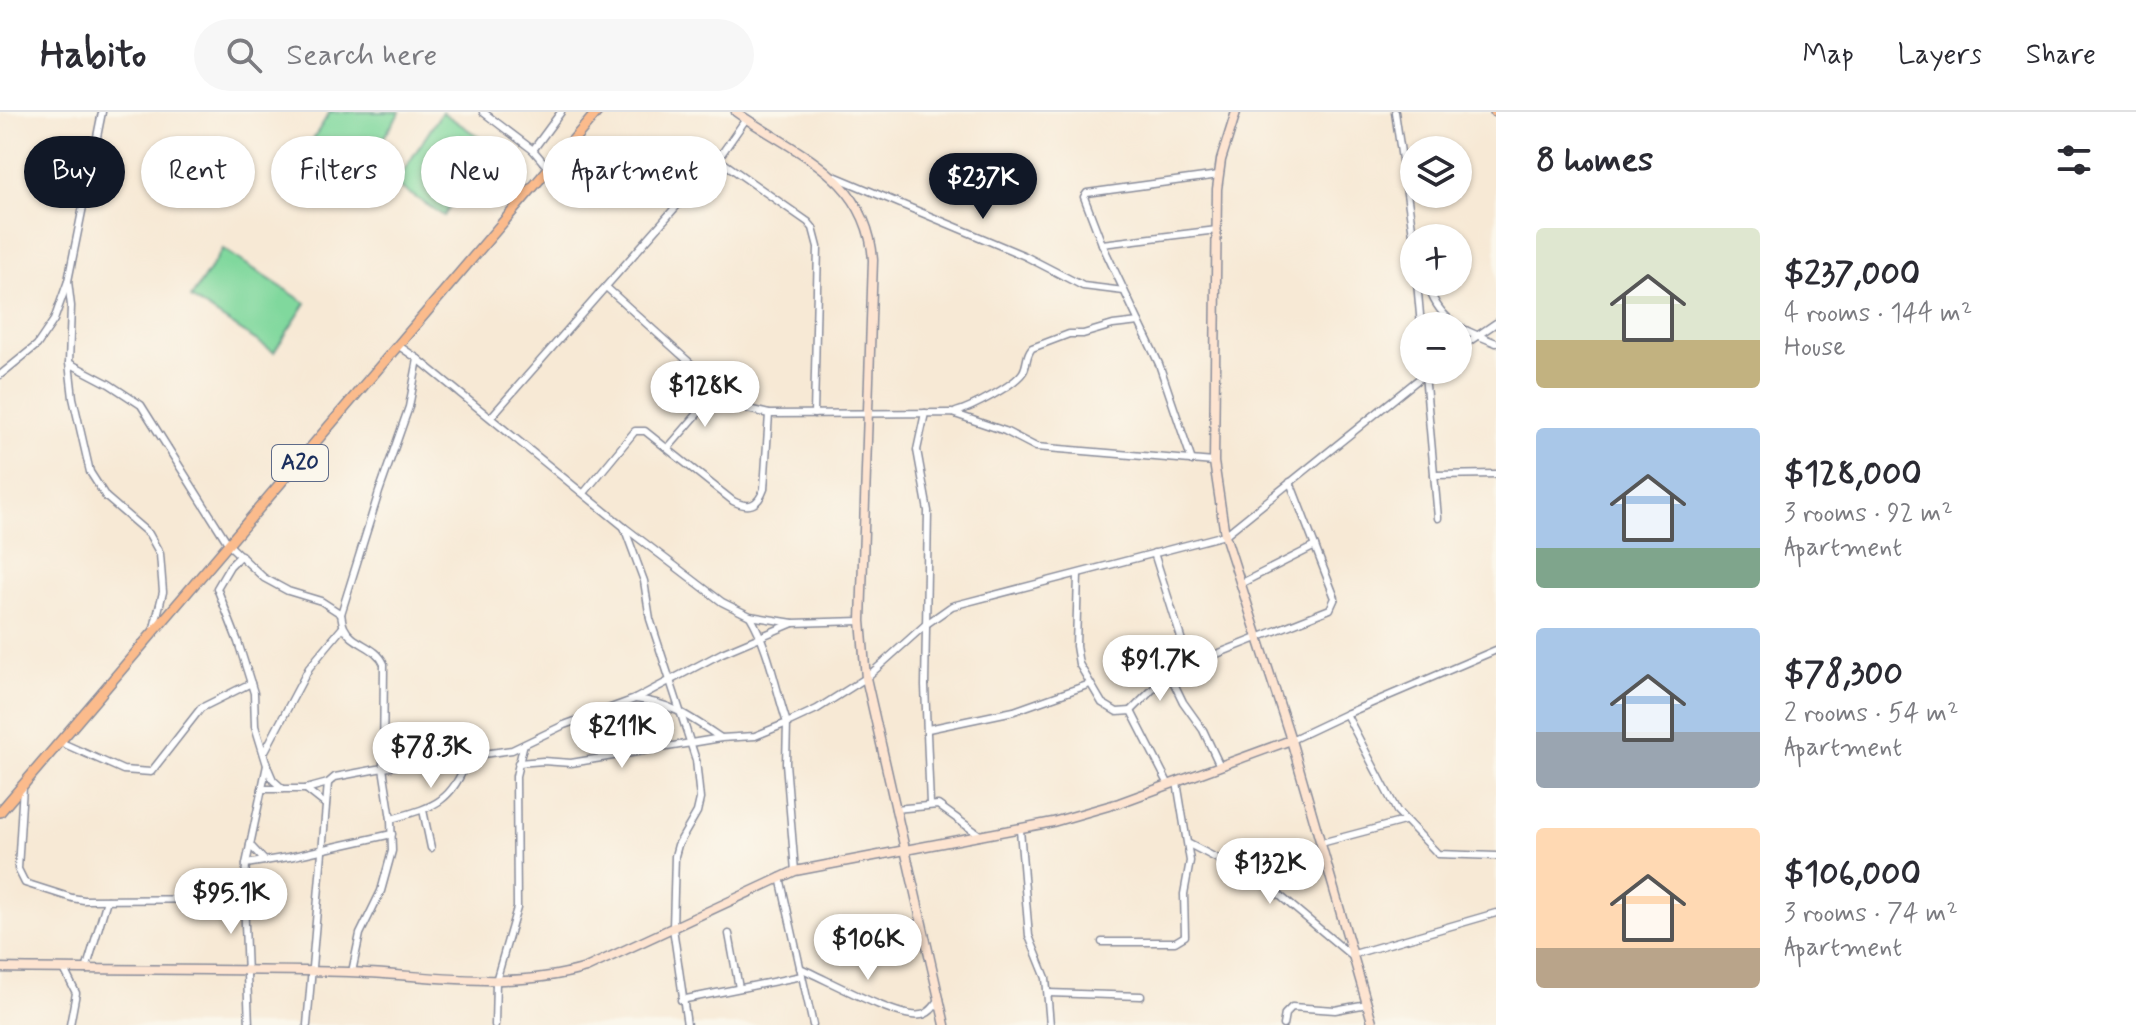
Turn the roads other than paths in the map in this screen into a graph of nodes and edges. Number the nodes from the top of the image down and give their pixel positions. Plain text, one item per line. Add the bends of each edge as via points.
1 (102, 112) edge
2 (483, 112) edge
3 (561, 112) edge
4 (597, 112) edge
5 (736, 112) edge
6 (1236, 112) edge
7 (1395, 112) edge
8 (746, 119) junction
9 (577, 136) edge
10 (727, 146) edge
11 (533, 150) junction
12 (543, 162) edge
13 (727, 165) edge
14 (1219, 175) junction
15 (543, 176) edge
16 (834, 176) junction
17 (675, 208) edge
18 (1411, 224) edge
19 (1217, 230) junction
20 (1102, 244) junction
21 (68, 281) junction
22 (606, 287) junction
23 (1124, 291) junction
24 (1431, 296) edge
25 (1139, 322) junction
26 (1496, 323) edge
27 (1477, 335) junction
28 (1472, 339) edge
29 (1496, 343) edge
30 (399, 346) junction
31 (418, 359) junction
32 (69, 363) junction
33 (0, 375) edge
34 (1411, 384) edge
35 (1428, 384) edge
36 (719, 389) junction
37 (925, 413) junction
38 (952, 413) junction
39 (769, 414) junction
40 (814, 414) junction
41 (868, 415) junction
42 (491, 417) junction
43 (668, 448) junction
44 (1192, 461) junction
45 (1214, 462) junction
46 (1496, 474) edge
47 (1434, 475) junction
48 (1290, 482) junction
49 (584, 493) junction
50 (1438, 518) dead end
51 (624, 527) junction
52 (1225, 535) junction
53 (229, 545) junction
54 (1315, 546) junction
55 (1154, 553) junction
56 (241, 555) junction
57 (1078, 574) junction
58 (1240, 584) junction
59 (341, 614) junction
60 (750, 616) junction
61 (861, 621) junction
62 (793, 623) junction
63 (925, 625) junction
64 (343, 627) junction
65 (762, 636) junction
66 (151, 637) junction
67 (1259, 639) junction
68 (1496, 650) edge
69 (1189, 663) junction
70 (1169, 673) junction
71 (866, 678) junction
72 (672, 679) junction
73 (251, 683) junction
74 (1090, 684) junction
75 (635, 699) junction
76 (1131, 711) junction
77 (682, 712) junction
78 (598, 713) junction
79 (1346, 714) junction
80 (787, 723) junction
81 (928, 729) junction
82 (721, 738) junction
83 (1291, 740) junction
84 (60, 742) junction
85 (689, 743) junction
86 (523, 747) junction
87 (265, 751) junction
88 (469, 757) junction
89 (605, 757) junction
90 (518, 763) junction
91 (267, 765) junction
92 (1220, 766) junction
93 (383, 768) junction
94 (328, 783) junction
95 (1173, 783) junction
96 (23, 785) junction
97 (262, 789) junction
98 (283, 789) junction
99 (306, 789) junction
100 (325, 804) junction
101 (930, 804) junction
102 (895, 809) junction
103 (423, 810) junction
104 (0, 812) edge
105 (391, 819) junction
106 (1404, 821) junction
107 (1020, 830) junction
108 (392, 834) junction
109 (982, 837) junction
110 (1321, 843) junction
111 (1189, 844) junction
112 (250, 845) junction
113 (431, 848) dead end
114 (322, 850) junction
115 (904, 850) junction
116 (1496, 856) edge
117 (265, 861) junction
118 (246, 864) junction
119 (795, 871) junction
120 (780, 877) junction
121 (244, 899) junction
122 (107, 900) junction
123 (1496, 913) edge
124 (922, 923) junction
125 (673, 928) junction
126 (729, 934) dead end
127 (837, 940) dead end
128 (1102, 942) dead end
129 (1355, 957) junction
130 (0, 968) edge
131 (800, 968) junction
132 (64, 969) junction
133 (86, 970) junction
134 (248, 971) junction
135 (312, 972) junction
136 (352, 972) junction
137 (802, 976) junction
138 (496, 981) junction
139 (739, 988) junction
140 (1048, 993) junction
141 (1141, 996) dead end
142 (940, 999) junction
143 (681, 1000) junction
144 (1367, 1004) junction
145 (70, 1025) edge
146 (249, 1025) edge
147 (307, 1025) edge
148 (495, 1025) edge
149 (687, 1025) edge
150 (813, 1025) edge
151 (945, 1025) edge
152 (1050, 1025) edge
153 (1283, 1025) edge
154 (1373, 1025) edge

1 - 21 street
2 - 11 street
3 - 11 street
4 - 9 main road, A20
5 - 8 street
6 - 14 street
7 - 18 street
8 - 10 street
8 - 16 street
11 - 12 street
13 - 40 street via 808,222 816,236
14 - 19 street
14 - 20 street via 1085,194
15 - 30 main road, A20
16 - 23 street via 1025,256 1083,286
16 - 41 street via 854,198 872,243
17 - 22 street
19 - 20 street
19 - 45 street
20 - 23 street
21 - 32 street
21 - 33 street via 48,332
22 - 36 street
22 - 42 street
23 - 25 street
24 - 27 street via 1440,312
25 - 38 street via 1069,334 1032,348 1021,375 978,405
25 - 44 street
26 - 27 street
27 - 28 street
27 - 29 street
30 - 31 street
30 - 53 main road, A20
31 - 42 street
31 - 59 street via 409,407
32 - 53 street via 141,405
32 - 66 street via 90,472 106,497 149,534 160,554 163,592
34 - 48 street
35 - 47 street
36 - 39 street via 748,409
36 - 43 street
37 - 38 street
37 - 41 street
37 - 63 street via 917,450 928,511
38 - 44 street via 1036,447
39 - 40 street
39 - 43 street via 764,489 753,505 733,501
40 - 41 street
41 - 61 street
42 - 49 street
43 - 49 street via 645,431 635,431
44 - 45 street
45 - 52 street
46 - 47 street
47 - 50 street
48 - 52 street
48 - 54 street
49 - 51 street
51 - 60 street via 722,602
51 - 72 street
52 - 55 street
52 - 58 street
53 - 56 street
53 - 66 main road, A20
54 - 58 street
54 - 67 street via 1335,604
55 - 57 street
55 - 69 street
56 - 59 street via 276,586 321,601
56 - 73 street via 217,592
57 - 63 street via 959,603
57 - 74 street via 1076,655
58 - 67 street
59 - 64 street
60 - 62 street
60 - 65 street
61 - 62 street
61 - 71 street
62 - 65 street
63 - 71 street
63 - 81 street
64 - 87 street via 309,668
64 - 93 street via 377,652 384,664
65 - 72 street
65 - 80 street
66 - 84 main road, A20
67 - 69 street
67 - 83 street
68 - 79 street
69 - 70 street
70 - 76 street
70 - 92 street
71 - 80 street
71 - 102 street
72 - 75 street
72 - 77 street
73 - 84 street via 201,708 151,772 123,770
73 - 87 street via 255,726
74 - 76 street via 1110,709
74 - 81 street via 1014,711
75 - 77 street
75 - 78 street
76 - 95 street
77 - 82 street
77 - 85 street
78 - 86 street
78 - 89 street
79 - 83 street
79 - 106 street
80 - 82 street via 755,736
80 - 119 street
81 - 101 street
82 - 85 street
83 - 92 street
83 - 110 street
84 - 96 main road, A20
85 - 89 street
85 - 125 street via 700,799 675,856
86 - 88 street
86 - 90 street
87 - 91 street
88 - 93 street
88 - 103 street via 453,790
89 - 90 street
90 - 138 street via 517,908
91 - 97 street
91 - 98 street
92 - 95 street
93 - 94 street
93 - 105 street
94 - 99 street
94 - 100 street
95 - 107 street
95 - 111 street
96 - 104 main road, A20
96 - 122 street via 20,878 72,898
97 - 98 street
97 - 112 street
98 - 99 street
99 - 100 street
100 - 114 street
101 - 102 street
101 - 109 street via 943,807
102 - 115 street
103 - 105 street
103 - 113 street
105 - 108 street
106 - 110 street
106 - 116 street via 1438,854
107 - 109 street
107 - 140 street via 1029,936
108 - 114 street
108 - 136 street via 390,863 360,934
109 - 115 street
110 - 129 street
111 - 128 street via 1183,939
111 - 129 street via 1266,884
112 - 117 street
112 - 118 street
114 - 117 street
114 - 135 street
115 - 119 street
115 - 124 street
117 - 118 street
118 - 121 street
119 - 120 street
120 - 125 street
120 - 131 street
121 - 122 street
121 - 134 street
122 - 133 street
123 - 129 street
124 - 127 street
124 - 142 street
125 - 138 street via 556,977
125 - 143 street
126 - 139 street
129 - 144 street
130 - 132 street
131 - 137 street
131 - 142 street via 901,1013 921,1015
132 - 133 street
132 - 145 street via 76,993
133 - 134 street
134 - 135 street
134 - 146 street
135 - 136 street
135 - 147 street
136 - 138 street
137 - 139 street
137 - 150 street
138 - 148 street
139 - 143 street
140 - 141 street
140 - 152 street
142 - 151 street
143 - 149 street
144 - 153 street via 1335,1010 1292,1007
144 - 154 street

